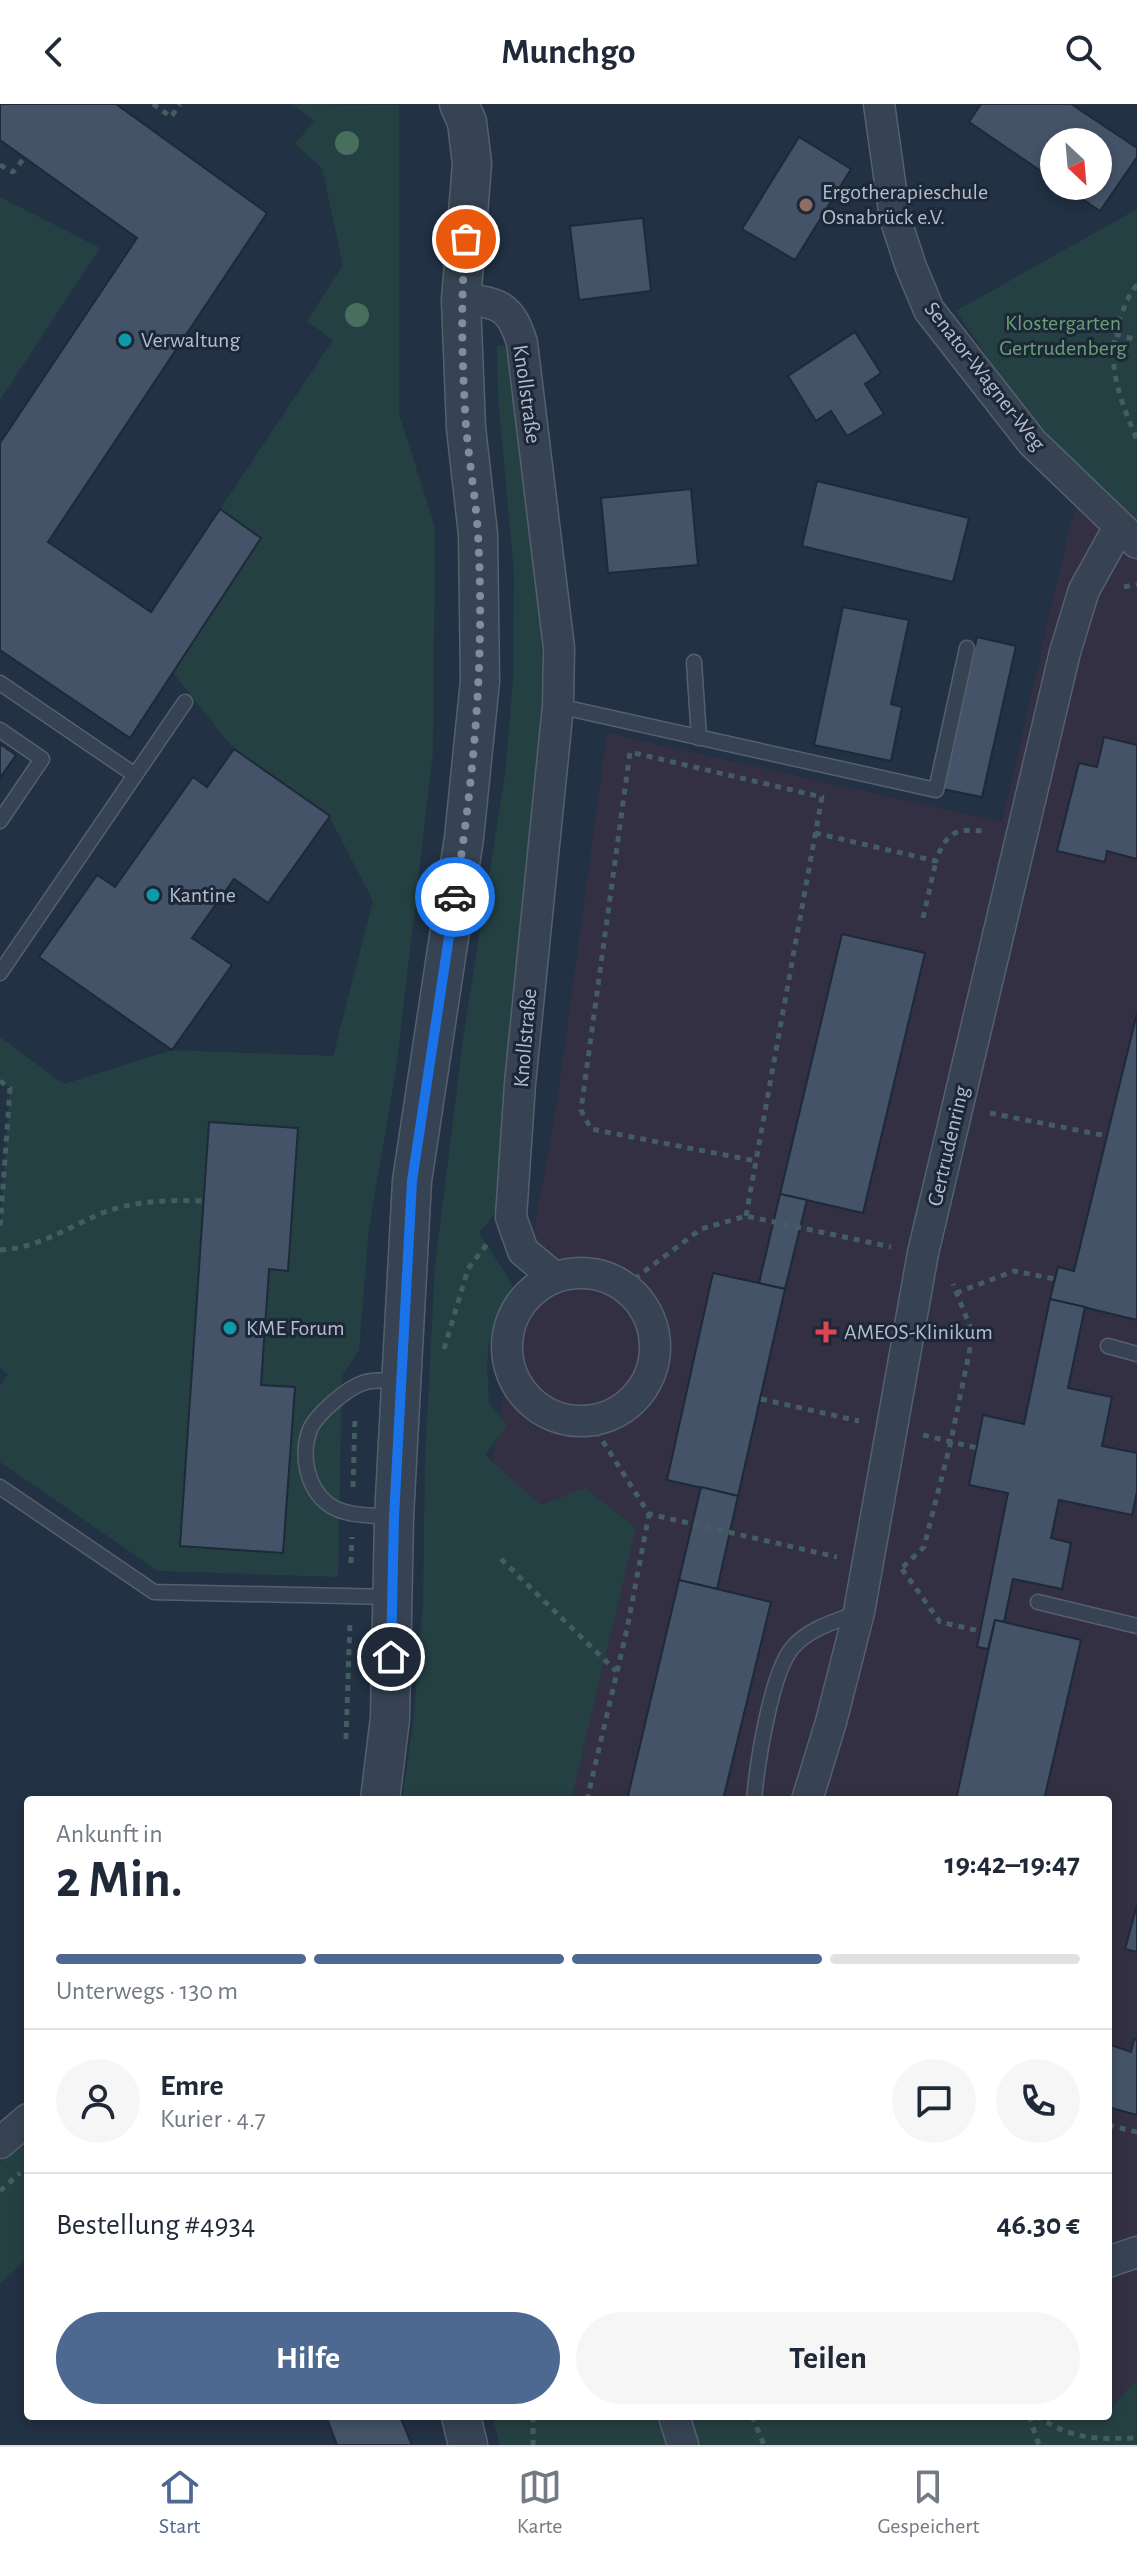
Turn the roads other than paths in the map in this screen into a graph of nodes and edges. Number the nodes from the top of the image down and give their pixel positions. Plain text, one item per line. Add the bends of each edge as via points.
1 (459, 104) edge
2 (879, 104) edge
3 (461, 300) junction
4 (1128, 535) edge
5 (967, 648) dead end
6 (694, 662) dead end
7 (0, 683) edge
8 (185, 702) dead end
9 (558, 706) junction
10 (0, 730) edge
11 (699, 738) junction
12 (135, 775) junction
13 (0, 821) edge
14 (0, 973) edge
15 (554, 1277) junction
16 (1108, 1346) dead end
17 (1137, 1354) edge
18 (400, 1380) junction
19 (0, 1487) edge
20 (394, 1517) junction
21 (393, 1597) junction
22 (1038, 1602) dead end
23 (859, 1612) junction
24 (1137, 1626) edge
25 (380, 1796) edge
26 (754, 1796) edge
27 (808, 1796) edge
28 (24, 2122) edge
29 (0, 2143) edge
30 (1137, 2252) edge
31 (1112, 2261) edge
32 (462, 2420) edge
33 (675, 2420) edge
34 (468, 2445) edge
35 (683, 2445) edge

1 - 3 street via 467,122 472,164
2 - 4 street, Senator-Wagner-Weg via 895,218 929,310 1032,442
3 - 9 street, Knollstraße via 487,301 506,310 522,343 559,648
3 - 18 street via 466,428 478,534 480,681 464,838 412,1181
4 - 23 street, Gertrudenring via 1084,590 1065,652 923,1253
5 - 11 lane via 936,790
6 - 11 lane
7 - 12 lane
8 - 12 lane
9 - 11 lane
9 - 15 street, Knollstraße via 511,1217 523,1251
10 - 13 lane via 42,759
12 - 14 lane
15 - 15 street via 526,1296 510,1323 506,1354 513,1378 527,1399 546,1413 590,1421 611,1415 636,1397 651,1372 656,1340 648,1314 625,1286 599,1274
16 - 17 lane
18 - 20 street
18 - 20 lane via 363,1383 326,1409 309,1430 305,1458 312,1488 330,1506 352,1514
19 - 21 lane via 154,1592
20 - 21 street
21 - 25 street via 390,1718
22 - 24 lane
23 - 26 lane via 813,1631 792,1647 778,1676
23 - 27 street, Gertrudenring
28 - 29 street
30 - 31 street
32 - 34 street
33 - 35 street

